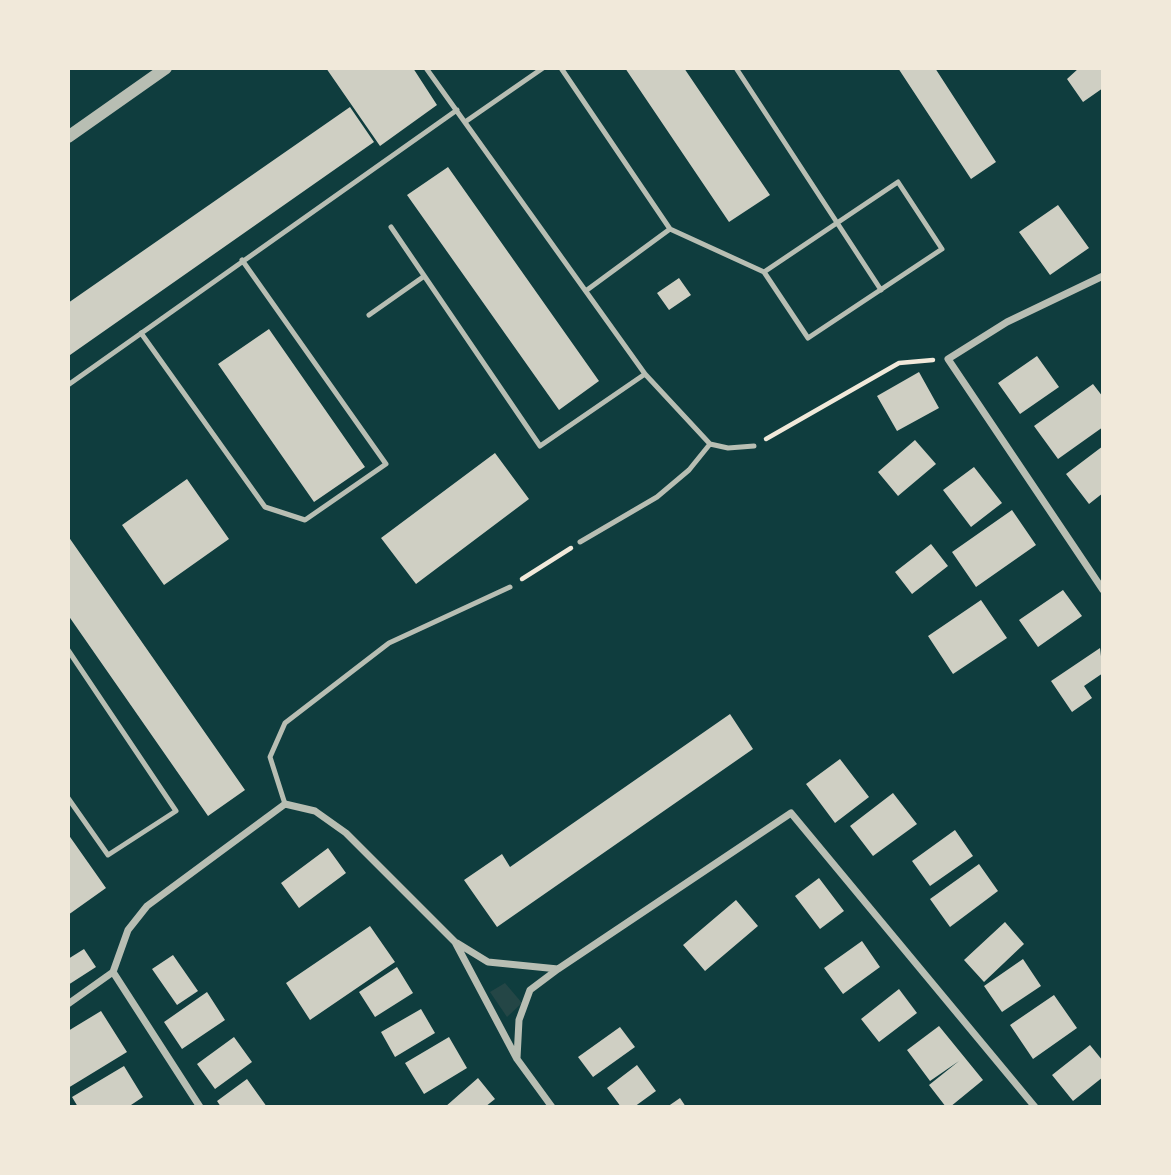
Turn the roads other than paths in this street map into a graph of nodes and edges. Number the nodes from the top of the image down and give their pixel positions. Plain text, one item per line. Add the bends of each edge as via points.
1 (166, 68) edge
2 (426, 68) edge
3 (543, 68) edge
4 (561, 68) edge
5 (736, 68) edge
6 (457, 110) junction
7 (465, 122) junction
8 (68, 137) edge
9 (837, 223) junction
10 (391, 227) dead end
11 (670, 229) junction
12 (242, 260) junction
13 (764, 271) junction
14 (1103, 276) edge
15 (424, 277) junction
16 (587, 290) junction
17 (881, 290) junction
18 (369, 315) dead end
19 (141, 333) junction
20 (645, 374) junction
21 (68, 385) edge
22 (710, 444) junction
23 (754, 446) road end
24 (580, 542) road end
25 (510, 587) road end
26 (1103, 590) edge
27 (68, 650) edge
28 (68, 798) edge
29 (285, 804) junction
30 (455, 942) junction
31 (558, 969) junction
32 (113, 972) junction
33 (68, 1004) edge
34 (517, 1059) junction
35 (200, 1107) edge
36 (552, 1107) edge
37 (1035, 1107) edge

1 - 8 street
2 - 6 lane
3 - 7 lane
4 - 11 lane
5 - 9 lane
6 - 7 lane
6 - 12 lane
7 - 16 lane
9 - 13 lane
9 - 17 lane
9 - 17 lane via 898,182 942,248
10 - 15 lane
11 - 13 lane
11 - 16 lane
12 - 19 lane
12 - 19 lane via 386,464 305,520 265,508
13 - 17 lane via 808,338
14 - 26 street via 1007,322 948,359
15 - 18 lane
15 - 20 lane via 540,446
16 - 20 lane
19 - 21 lane
20 - 22 lane
22 - 23 lane
22 - 24 lane via 690,470 657,497
25 - 29 lane via 389,643 285,723 270,757
27 - 28 lane via 176,811 108,855
29 - 30 street via 315,811 346,833
29 - 32 street via 147,906 128,930
30 - 31 street via 488,962
30 - 34 street
31 - 34 street via 530,990 519,1020
31 - 37 street via 791,813
32 - 33 street
32 - 35 street
34 - 36 street

